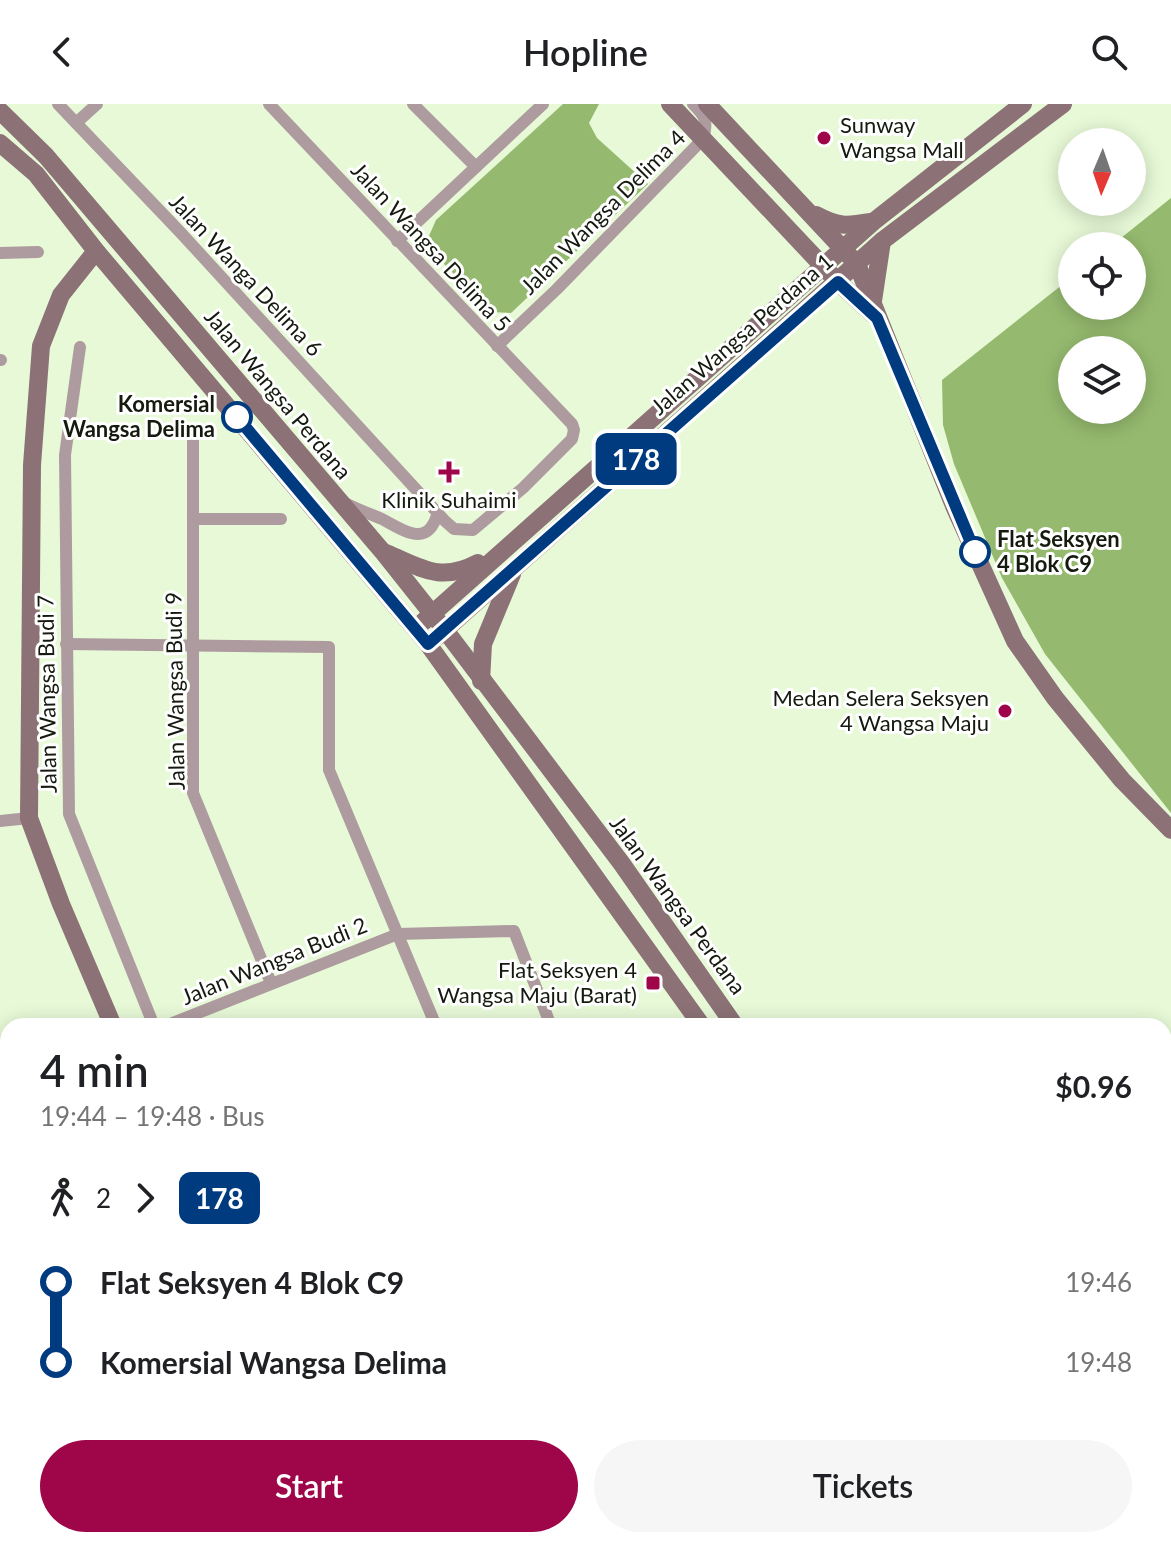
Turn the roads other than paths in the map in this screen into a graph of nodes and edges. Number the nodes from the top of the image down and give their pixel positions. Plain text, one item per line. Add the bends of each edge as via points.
1 (58, 104) edge
2 (97, 104) edge
3 (269, 104) edge
4 (413, 104) edge
5 (543, 104) edge
6 (670, 104) edge
7 (693, 104) edge
8 (707, 104) edge
9 (1023, 104) edge
10 (1063, 104) edge
11 (0, 111) edge
12 (76, 123) junction
13 (703, 139) junction
14 (0, 143) edge
15 (476, 167) junction
16 (806, 210) junction
17 (783, 222) junction
18 (873, 222) junction
19 (397, 241) junction
20 (882, 241) junction
21 (842, 249) junction
22 (96, 251) junction
23 (38, 252) dead end
24 (0, 253) edge
25 (857, 264) junction
26 (823, 266) junction
27 (838, 282) junction
28 (792, 292) junction
29 (875, 311) junction
30 (497, 346) junction
31 (80, 347) dead end
32 (565, 417) joint
33 (193, 432) dead end
34 (335, 499) junction
35 (438, 512) junction
36 (194, 519) junction
37 (281, 519) dead end
38 (501, 550) junction
39 (383, 552) junction
40 (516, 565) junction
41 (432, 615) junction
42 (415, 630) junction
43 (445, 630) junction
44 (66, 644) junction
45 (428, 644) junction
46 (193, 645) junction
47 (481, 681) junction
48 (29, 818) junction
49 (0, 821) edge
50 (1171, 830) edge
51 (398, 934) junction
52 (271, 983) junction
53 (110, 1018) edge
54 (151, 1018) edge
55 (185, 1018) edge
56 (432, 1018) edge
57 (548, 1018) edge
58 (696, 1018) edge
59 (729, 1018) edge

1 - 12 street, Jalan Wanga Delima 6
2 - 12 street
3 - 19 street, Jalan Wangsa Delima 5
4 - 15 street
5 - 15 street
6 - 13 street
7 - 13 street via 708,123
8 - 16 street
9 - 18 street, Jalan Wangsa Perdana 1
10 - 20 street, Jalan Wangsa Perdana 1
11 - 34 street, Jalan Wangsa Perdana via 56,168
12 - 35 street, Jalan Wanga Delima 6
13 - 17 street
13 - 30 street, Jalan Wangsa Delima 4
14 - 22 street, Jalan Wangsa Perdana via 36,174
15 - 19 street
16 - 18 street via 834,225
16 - 21 street
17 - 26 street
17 - 28 street via 801,262
18 - 21 street, Jalan Wangsa Perdana 1
19 - 30 street, Jalan Wangsa Delima 5
20 - 25 street, Jalan Wangsa Perdana 1
20 - 29 street
21 - 25 street
21 - 26 street, Jalan Wangsa Perdana 1
22 - 42 street, Jalan Wangsa Perdana
22 - 48 street via 61,295 41,346 32,465
23 - 24 street
25 - 27 street, Jalan Wangsa Perdana 1
25 - 29 street
26 - 27 street
26 - 28 street, Jalan Wangsa Perdana 1
27 - 29 street
27 - 40 street, Jalan Wangsa Perdana 1
28 - 38 street, Jalan Wangsa Perdana 1
29 - 50 street via 1015,641 1122,780
30 - 32 street, Jalan Wangsa Delima 5
31 - 44 street, Jalan Wangsa Budi 7 via 65,455
32 - 35 street, Jalan Wanga Delima 6 via 574,430 572,439 480,526 454,529
33 - 36 street, Jalan Wangsa Budi 9
34 - 35 street via 417,534 434,527
34 - 39 street, Jalan Wangsa Perdana
36 - 37 street
36 - 46 street, Jalan Wangsa Budi 9
38 - 39 street via 459,573 435,573
38 - 41 street, Jalan Wangsa Perdana 1
39 - 41 street, Jalan Wangsa Perdana
40 - 43 street, Jalan Wangsa Perdana 1
40 - 47 street via 483,644
41 - 42 street, Jalan Wangsa Perdana 1
41 - 43 street, Jalan Wangsa Perdana
42 - 45 street, Jalan Wangsa Perdana
43 - 45 street, Jalan Wangsa Perdana 1
43 - 47 street, Jalan Wangsa Perdana
44 - 46 street
44 - 54 street, Jalan Wangsa Budi 7 via 69,814
45 - 58 street, Jalan Wangsa Perdana
46 - 51 street via 329,647 329,770
46 - 52 street, Jalan Wangsa Budi 9 via 193,793
47 - 59 street, Jalan Wangsa Perdana via 622,864
48 - 49 street
48 - 53 street
51 - 52 street, Jalan Wangsa Budi 2
51 - 56 street
51 - 57 street, Jalan Wangsa Budi 2 via 514,931
52 - 55 street, Jalan Wangsa Budi 2

